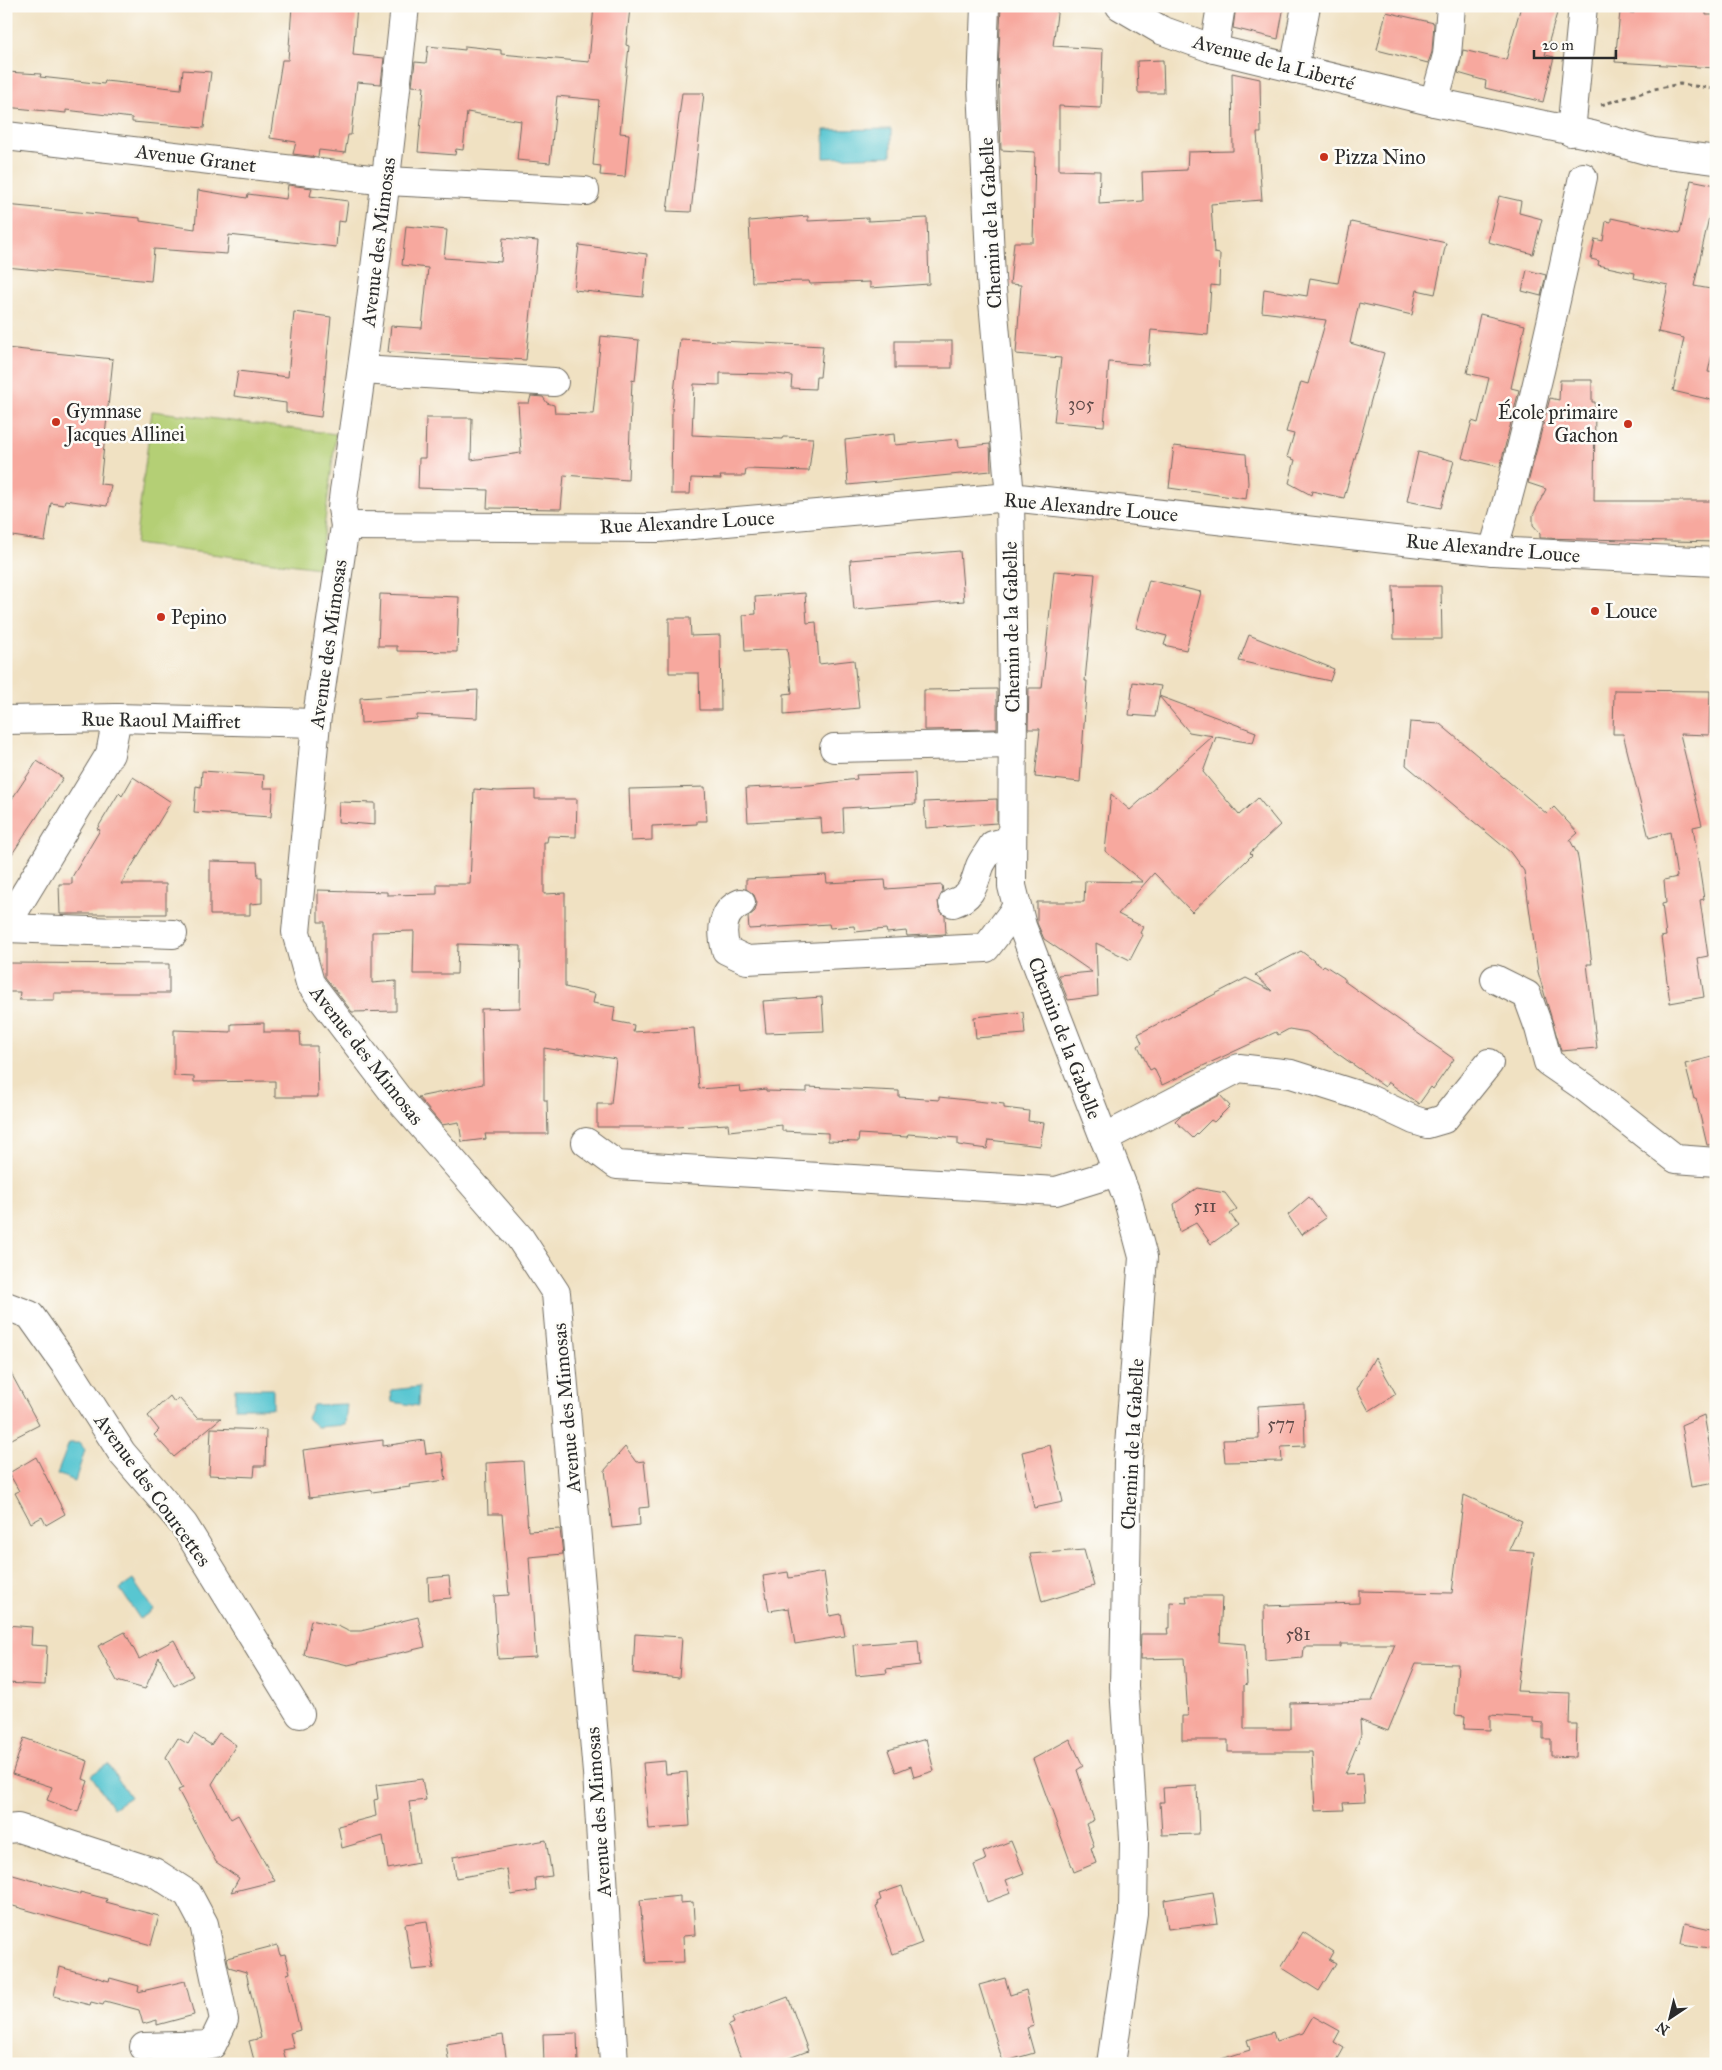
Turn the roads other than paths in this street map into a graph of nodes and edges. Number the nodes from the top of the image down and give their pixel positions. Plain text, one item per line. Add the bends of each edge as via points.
1 (405, 6) edge
2 (985, 6) edge
3 (1120, 6) edge
4 (1221, 6) edge
5 (1306, 6) edge
6 (1451, 6) edge
7 (1583, 6) edge
8 (1214, 49) junction
9 (1294, 69) junction
10 (1434, 102) junction
11 (1572, 121) junction
12 (6, 136) edge
13 (1716, 160) edge
14 (1583, 177) dead end
15 (387, 181) junction
16 (585, 191) dead end
17 (362, 370) junction
18 (554, 382) dead end
19 (1010, 496) junction
20 (345, 526) junction
21 (1493, 551) junction
22 (1716, 562) edge
23 (117, 718) junction
24 (6, 720) edge
25 (316, 723) junction
26 (1012, 744) junction
27 (834, 748) dead end
28 (1012, 840) junction
29 (953, 902) dead end
30 (741, 903) dead end
31 (1017, 908) junction
32 (6, 927) edge
33 (174, 934) dead end
34 (1495, 979) dead end
35 (1489, 1063) dead end
36 (1104, 1138) junction
37 (586, 1142) dead end
38 (1716, 1162) edge
39 (1117, 1172) junction
40 (6, 1306) edge
41 (300, 1714) dead end
42 (6, 1829) edge
43 (144, 2047) dead end
44 (614, 2064) edge
45 (1111, 2064) edge

1 - 15 street, Avenue des Mimosas
2 - 19 street, Chemin de la Gabelle via 982,87 990,259
3 - 8 street, Avenue de la Liberté via 1162,30
4 - 8 street
5 - 9 street
6 - 10 street via 1447,55
7 - 11 street
8 - 9 street, Avenue de la Liberté
9 - 10 street, Avenue de la Liberté
10 - 11 street, Avenue de la Liberté
11 - 13 street, Avenue de la Liberté via 1652,152
12 - 15 street, Avenue Granet
14 - 21 street via 1550,333
15 - 16 street, Avenue Granet
15 - 17 street, Avenue des Mimosas
17 - 18 street
17 - 20 street, Avenue des Mimosas via 342,508
19 - 20 street, Rue Alexandre Louce via 658,528
19 - 21 street, Rue Alexandre Louce
19 - 26 street, Chemin de la Gabelle
20 - 25 street, Avenue des Mimosas
21 - 22 street, Rue Alexandre Louce
23 - 24 street, Rue Raoul Maiffret
23 - 25 street, Rue Raoul Maiffret
23 - 32 street via 110,754
25 - 44 street, Avenue des Mimosas via 296,932 310,983 397,1097 520,1238 556,1293 597,1773
26 - 27 street
26 - 28 street, Chemin de la Gabelle
28 - 29 street via 993,845 981,864 970,894
28 - 31 street, Chemin de la Gabelle via 1012,886
30 - 31 street via 732,907 725,919 722,935 726,950 747,960 986,948
31 - 36 street, Chemin de la Gabelle
32 - 33 street
34 - 38 street via 1527,995 1548,1062 1676,1158
35 - 36 street via 1444,1119 1427,1124 1367,1098 1291,1074 1239,1068
36 - 39 street, Chemin de la Gabelle
37 - 39 street via 617,1165 1056,1191
39 - 45 street, Chemin de la Gabelle via 1143,1257 1128,1460 1124,1687 1134,1838 1133,1913
40 - 41 street, Avenue des Courcettes via 30,1316 122,1453 184,1525
42 - 43 street via 18,1828 154,1872 188,1894 204,1924 224,2020 212,2045

